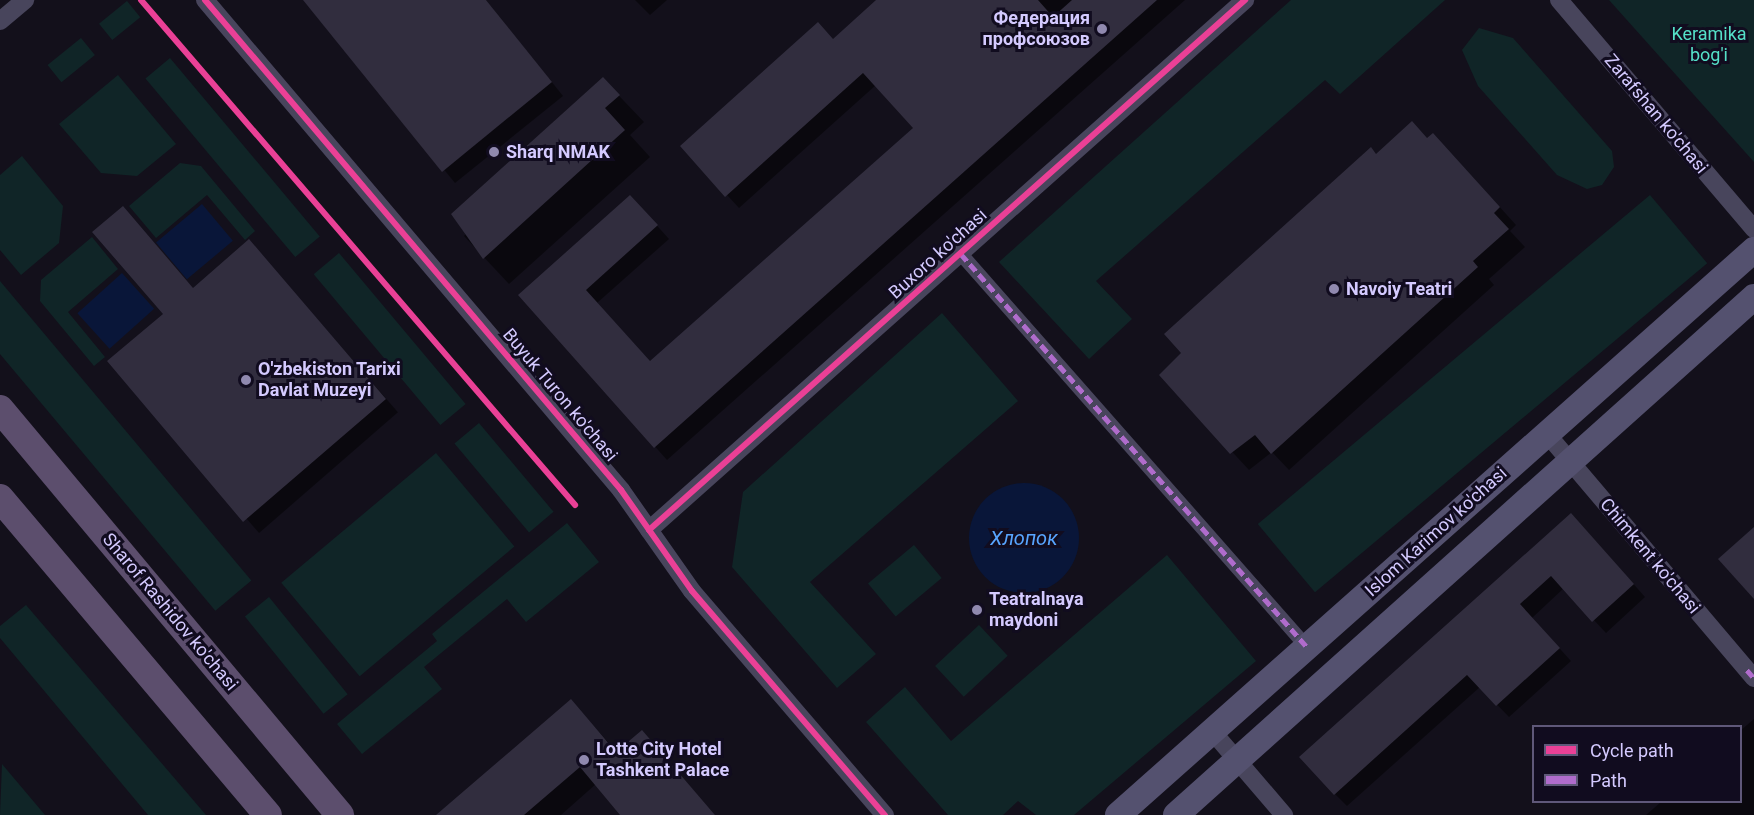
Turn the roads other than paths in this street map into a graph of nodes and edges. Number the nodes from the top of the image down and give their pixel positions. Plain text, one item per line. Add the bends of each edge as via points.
1 (25, 0) edge
2 (205, 0) edge
3 (1245, 0) edge
4 (1559, 0) edge
5 (0, 21) edge
6 (1754, 229) edge
7 (1754, 250) edge
8 (961, 254) junction
9 (1754, 297) edge
10 (0, 409) edge
11 (1547, 434) junction
12 (1571, 461) junction
13 (0, 498) edge
14 (649, 530) junction
15 (1307, 647) junction
16 (1754, 678) edge
17 (1212, 731) junction
18 (1237, 760) junction
19 (268, 815) edge
20 (340, 815) edge
21 (885, 815) edge
22 (1118, 815) edge
23 (1176, 815) edge
24 (1284, 815) edge

1 - 5 street
2 - 14 street, Buyuk Turon ko'chasi
3 - 8 street, Buxoro ko'chasi
4 - 6 street, Zarafshan ko'chasi
7 - 11 main road, Islom Karimov ko'chasi
8 - 14 street, Buxoro ko'chasi
8 - 15 street
9 - 12 main road, Islom Karimov ko'chasi
10 - 20 main road, Sharof Rashidov ko'chasi
11 - 12 street, Chimkent ko'chasi
11 - 15 main road, Islom Karimov ko'chasi
12 - 16 street, Chimkent ko'chasi
12 - 18 main road, Islom Karimov ko'chasi
13 - 19 main road
14 - 21 street, Buyuk Turon ko'chasi via 692,591
15 - 17 main road, Islom Karimov ko'chasi
17 - 18 street
17 - 22 main road, Islom Karimov ko'chasi
18 - 23 main road, Islom Karimov ko'chasi
18 - 24 street

